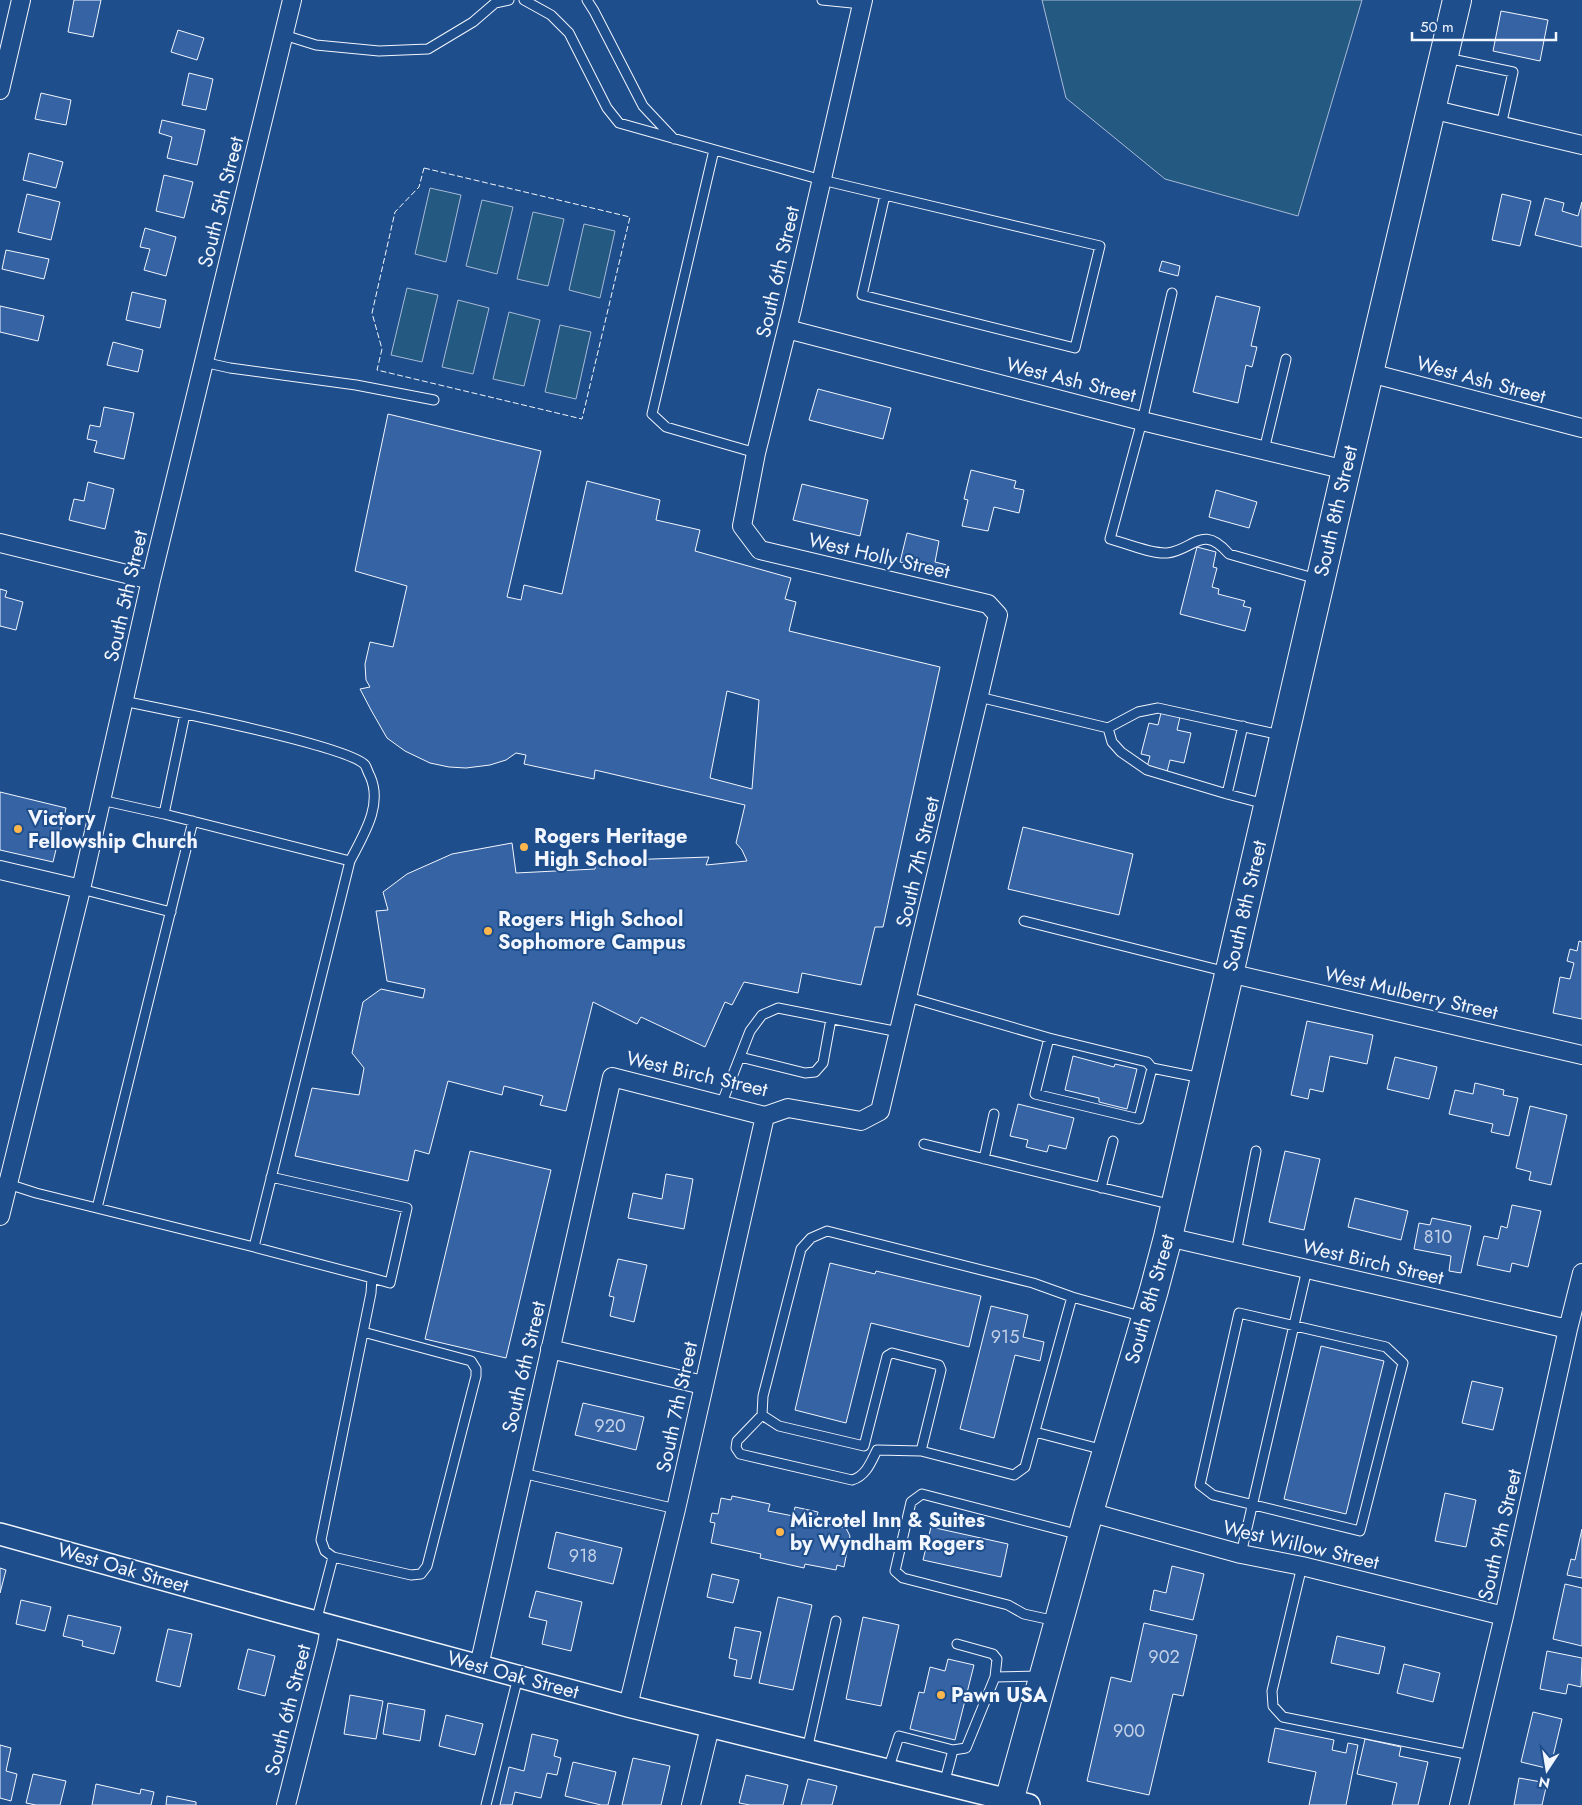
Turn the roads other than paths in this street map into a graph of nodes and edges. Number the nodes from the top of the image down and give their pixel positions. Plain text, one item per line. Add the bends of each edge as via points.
1 (21, 0) edge
2 (292, 0) edge
3 (509, 0) edge
4 (524, 0) edge
5 (587, 0) edge
6 (822, 0) edge
7 (1457, 0) edge
8 (863, 2) edge
9 (284, 35) junction
10 (1444, 57) junction
11 (0, 90) edge
12 (1431, 109) junction
13 (1501, 126) junction
14 (674, 139) junction
15 (1582, 145) edge
16 (714, 150) junction
17 (822, 180) junction
18 (885, 195) junction
19 (1172, 293) dead end
20 (787, 329) junction
21 (1286, 359) dead end
22 (203, 362) junction
23 (1370, 373) junction
24 (434, 400) dead end
25 (1142, 420) junction
26 (1582, 428) edge
27 (1264, 450) junction
28 (756, 453) junction
29 (1346, 470) junction
30 (0, 543) edge
31 (760, 550) joint
32 (1320, 579) junction
33 (151, 580) junction
34 (988, 604) joint
35 (979, 697) junction
36 (123, 701) junction
37 (185, 714) junction
38 (1243, 726) junction
39 (1108, 728) junction
40 (1284, 736) junction
41 (1227, 794) junction
42 (101, 800) junction
43 (1268, 804) junction
44 (164, 814) junction
45 (193, 821) junction
46 (350, 860) junction
47 (0, 870) edge
48 (81, 888) junction
49 (171, 912) junction
50 (1024, 921) dead end
51 (1229, 973) junction
52 (908, 997) junction
53 (831, 1018) junction
54 (899, 1032) junction
55 (1049, 1038) junction
56 (1582, 1055) edge
57 (740, 1057) junction
58 (1152, 1068) junction
59 (612, 1077) joint
60 (1205, 1079) junction
61 (721, 1105) junction
62 (994, 1114) dead end
63 (765, 1116) junction
64 (861, 1122) joint
65 (1112, 1141) dead end
66 (924, 1144) dead end
67 (1256, 1151) dead end
68 (984, 1159) junction
69 (271, 1177) junction
70 (8, 1184) junction
71 (1101, 1188) junction
72 (1176, 1205) junction
73 (1, 1207) edge
74 (97, 1208) junction
75 (1168, 1237) junction
76 (254, 1247) junction
77 (1236, 1253) junction
78 (1307, 1269) junction
79 (1582, 1273) edge
80 (372, 1278) junction
81 (1072, 1297) junction
82 (1146, 1317) junction
83 (1294, 1326) junction
84 (1568, 1328) junction
85 (363, 1332) junction
86 (550, 1349) junction
87 (703, 1385) junction
88 (762, 1416) junction
89 (1035, 1432) junction
90 (864, 1446) junction
91 (877, 1450) junction
92 (921, 1451) junction
93 (1107, 1451) junction
94 (522, 1473) junction
95 (1252, 1505) junction
96 (676, 1509) junction
97 (1086, 1524) junction
98 (0, 1534) edge
99 (1241, 1554) junction
100 (333, 1557) junction
101 (1302, 1566) junction
102 (1504, 1616) junction
103 (836, 1621) dead end
104 (1059, 1622) junction
105 (323, 1624) junction
106 (957, 1644) dead end
107 (479, 1666) junction
108 (518, 1676) junction
109 (1044, 1676) junction
110 (995, 1677) junction
111 (628, 1706) junction
112 (710, 1727) junction
113 (953, 1750) junction
114 (806, 1751) junction
115 (1471, 1755) junction
116 (888, 1771) junction
117 (944, 1784) junction
118 (1016, 1803) edge
119 (286, 1805) edge
120 (486, 1805) edge
121 (690, 1805) edge
122 (1459, 1805) edge

1 - 11 street
2 - 9 street, South 5th Street
3 - 9 lane via 495,3 473,22 428,49 379,51 316,45
4 - 14 lane via 551,15 570,33 607,108 619,123
5 - 14 lane via 643,106
6 - 8 lane
7 - 10 main road, South 8th Street
8 - 17 street, South 6th Street
9 - 22 street, South 5th Street
10 - 12 main road, South 8th Street
10 - 13 lane via 1513,72
12 - 13 street
12 - 23 main road, South 8th Street
13 - 15 street
14 - 16 lane
16 - 17 lane
16 - 28 lane via 652,414 666,427
17 - 18 lane
17 - 20 street, South 6th Street
18 - 18 lane via 1100,246 1075,348 862,295
19 - 25 lane
20 - 25 street, West Ash Street
20 - 28 street, South 6th Street
21 - 27 lane
22 - 24 lane via 356,384
22 - 33 street, South 5th Street
23 - 26 street, West Ash Street
23 - 29 main road, South 8th Street
25 - 27 street, West Ash Street
25 - 32 lane via 1110,539 1166,553 1198,540 1212,540 1229,554
27 - 29 street, West Ash Street
28 - 31 street, South 6th Street via 742,526
29 - 32 main road, South 8th Street
30 - 33 street
31 - 34 street, West Holly Street
32 - 40 main road, South 8th Street
33 - 36 street, South 5th Street
34 - 35 street, South 7th Street via 998,615
35 - 39 lane
35 - 52 street, South 7th Street
36 - 37 lane
36 - 42 street, South 5th Street
37 - 44 lane
37 - 46 lane via 311,744 353,757 365,765 376,798 367,828
38 - 39 lane via 1158,708 1138,712
38 - 40 lane
38 - 41 lane
39 - 41 lane via 1112,742 1121,752 1147,770
40 - 43 main road, South 8th Street
41 - 43 lane
42 - 44 lane
42 - 48 street, South 5th Street
43 - 51 main road, South 8th Street
44 - 45 lane
45 - 46 lane
45 - 49 lane
46 - 69 lane
47 - 48 street
48 - 49 lane
48 - 70 street, South 5th Street
49 - 74 lane
50 - 51 lane
51 - 56 street, West Mulberry Street
51 - 60 main road, South 8th Street
52 - 54 street, South 7th Street
52 - 55 lane
53 - 54 lane
53 - 57 lane via 778,1008 762,1015 750,1031
53 - 57 lane via 823,1063 815,1072 804,1073
54 - 64 street, South 7th Street via 880,1111
55 - 58 lane via 1147,1062
55 - 58 lane via 1035,1094 1139,1119
57 - 61 lane
58 - 60 lane
59 - 61 street, West Birch Street
59 - 86 street, South 6th Street
60 - 72 main road, South 8th Street
61 - 63 street, West Birch Street
62 - 68 lane
63 - 64 street, West Birch Street via 788,1108
63 - 87 street, South 7th Street
65 - 71 lane
66 - 68 lane
67 - 77 lane
68 - 71 lane
69 - 76 lane
69 - 80 lane via 407,1208 390,1283
70 - 73 street, South 5th Street
70 - 74 lane
71 - 72 lane
72 - 75 main road, South 8th Street
74 - 76 lane
75 - 77 street, West Birch Street
75 - 82 main road, South 8th Street
76 - 80 lane
77 - 78 street, West Birch Street
78 - 83 lane
78 - 84 street, West Birch Street
79 - 84 street, South 9th Street
80 - 85 lane
81 - 82 lane
81 - 88 lane via 1033,1283 827,1232 811,1238 801,1248 763,1396
81 - 89 lane
82 - 93 main road, South 8th Street
83 - 95 lane
83 - 95 lane via 1239,1313 1200,1485 1214,1495
83 - 95 lane via 1386,1347 1403,1363 1360,1530
84 - 102 street, South 9th Street
85 - 100 lane via 322,1540 325,1551
85 - 100 lane via 470,1361 476,1369 476,1376 427,1566 421,1574 411,1575
86 - 87 street
86 - 94 street, South 6th Street
87 - 96 street, South 7th Street
88 - 90 lane via 779,1426
88 - 91 lane via 738,1441 736,1448 740,1454 852,1480 869,1467
89 - 92 lane via 1025,1467 1014,1475
89 - 93 lane
90 - 91 lane
90 - 92 lane via 887,1356 892,1353 939,1365 941,1370
91 - 92 lane
93 - 97 main road, South 8th Street
94 - 96 lane
94 - 107 street, South 6th Street
95 - 99 lane
96 - 111 street, South 7th Street
97 - 99 street, West Willow Street
97 - 104 main road, South 8th Street
97 - 104 lane via 922,1494 912,1502 895,1571 903,1578 1008,1604 1024,1614
98 - 105 street, West Oak Street
99 - 101 street, West Willow Street
100 - 105 lane
101 - 102 street, West Willow Street
101 - 115 lane via 1272,1691 1273,1706 1283,1717
102 - 115 street, South 9th Street
103 - 114 lane
104 - 109 main road, South 8th Street
105 - 107 street, West Oak Street
105 - 119 street, South 6th Street via 327,1644
106 - 110 lane via 993,1654 997,1659
107 - 108 street, West Oak Street
108 - 111 street, West Oak Street
108 - 120 lane
109 - 110 lane
109 - 118 main road, South 8th Street
110 - 113 lane via 966,1748
111 - 112 street, West Oak Street
112 - 114 street, West Oak Street
112 - 121 street
113 - 116 lane via 899,1736
113 - 117 lane
114 - 116 street, West Oak Street
115 - 122 street, South 9th Street
116 - 117 street, West Oak Street
117 - 118 street, West Oak Street

